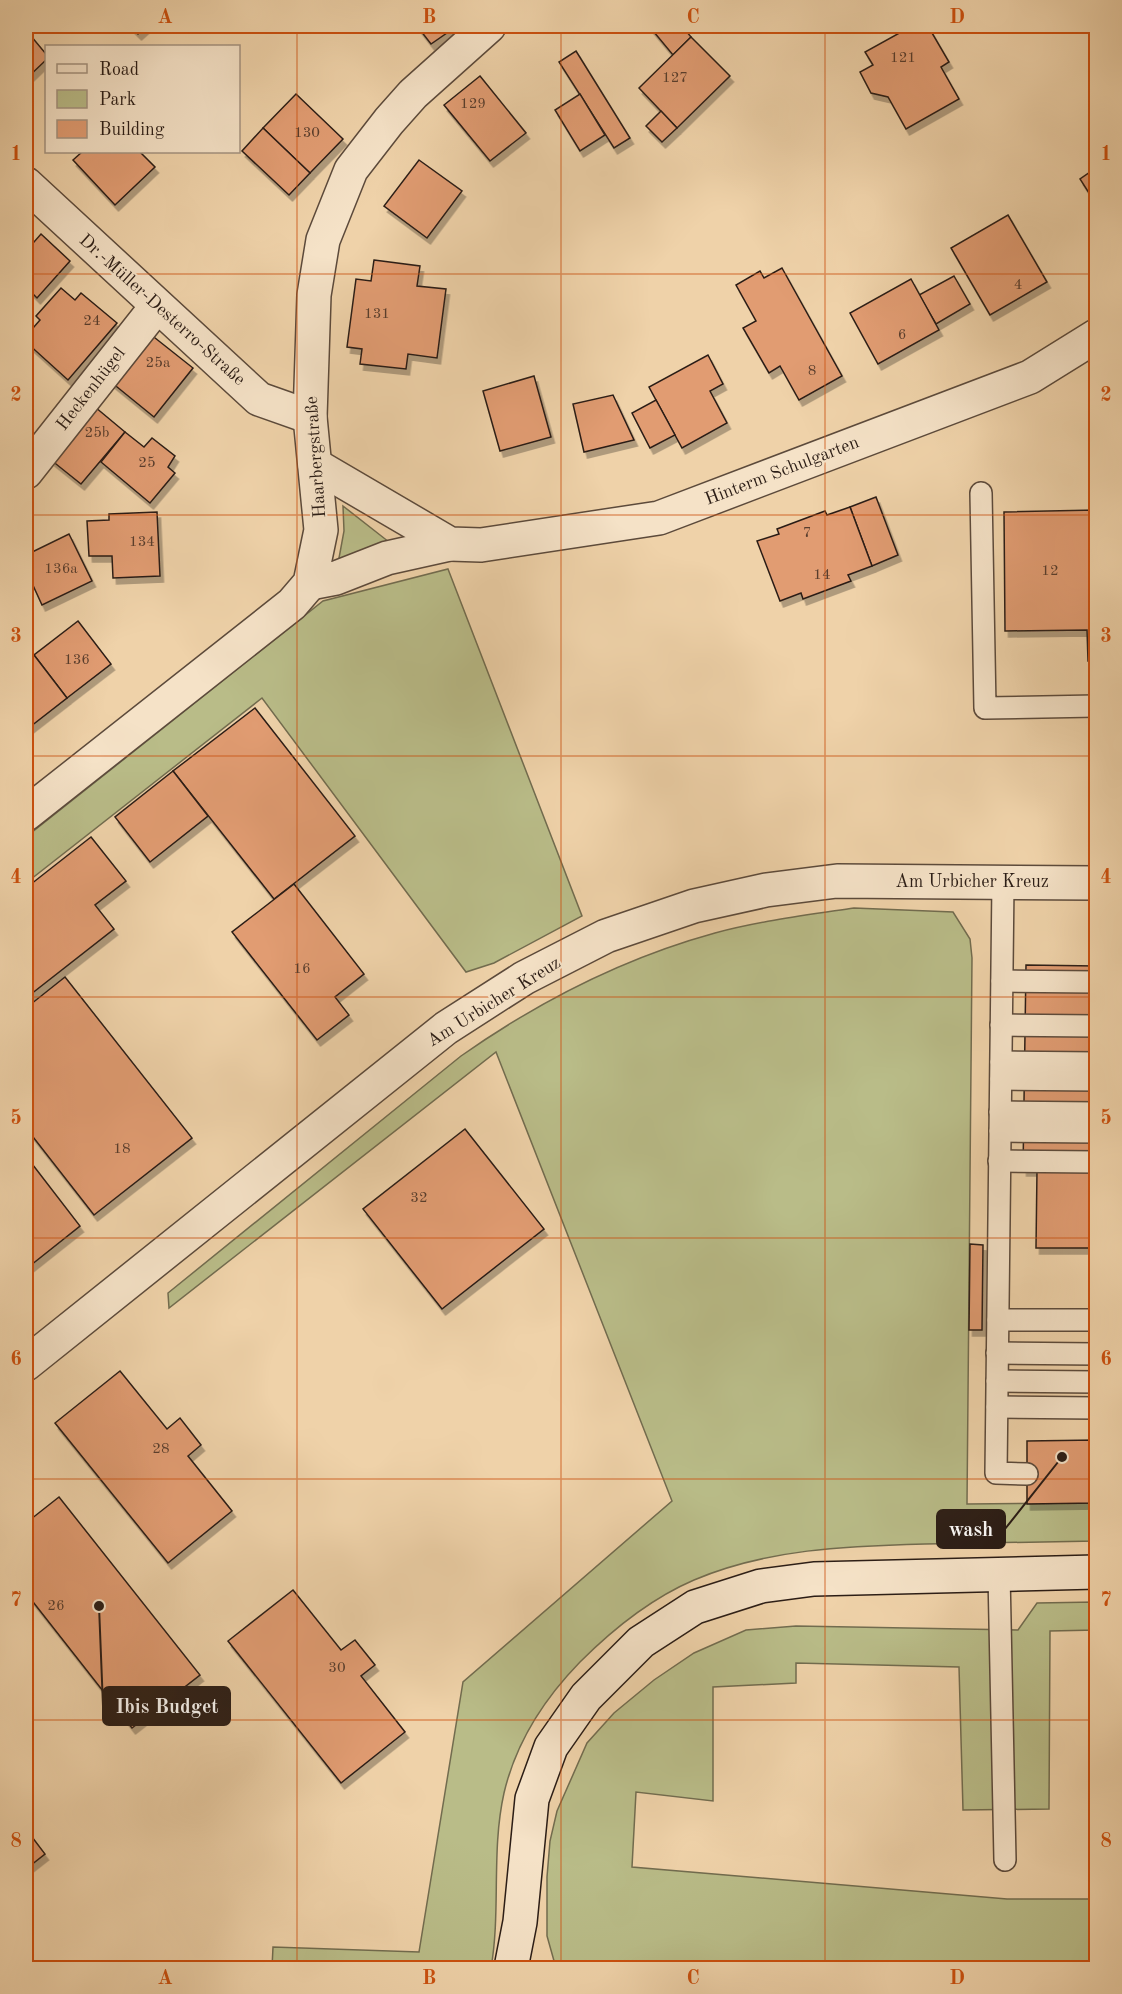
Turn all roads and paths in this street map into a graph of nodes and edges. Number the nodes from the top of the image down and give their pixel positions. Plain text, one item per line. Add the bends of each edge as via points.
1 (489, 26) edge
2 (26, 184) edge
3 (157, 306) junction
4 (1096, 336) edge
5 (310, 417) junction
6 (315, 465) junction
7 (26, 472) edge
8 (981, 493) dead end
9 (450, 544) junction
10 (310, 583) junction
11 (1096, 706) edge
12 (26, 814) edge
13 (1003, 883) junction
14 (1096, 883) edge
15 (1002, 981) junction
16 (1096, 982) edge
17 (1096, 1011) edge
18 (1001, 1018) junction
19 (1096, 1026) edge
20 (1096, 1063) edge
21 (1001, 1070) junction
22 (1096, 1080) edge
23 (1096, 1113) edge
24 (1000, 1122) junction
25 (1096, 1132) edge
26 (999, 1161) junction
27 (1096, 1162) edge
28 (998, 1320) junction
29 (1096, 1320) edge
30 (997, 1353) junction
31 (1096, 1354) edge
32 (26, 1364) edge
33 (997, 1381) junction
34 (1096, 1382) edge
35 (997, 1407) junction
36 (1096, 1408) edge
37 (1027, 1473) dead end
38 (1096, 1572) edge
39 (999, 1574) junction
40 (1005, 1860) dead end
41 (520, 1922) junction
42 (512, 1968) edge
43 (531, 1968) edge

1 - 5 street, Haarbergstraße via 413,94 351,170 323,240 314,295
2 - 3 street, Dr.-Müller-Desterro-Straße
3 - 5 street, Dr.-Müller-Desterro-Straße via 259,399
3 - 7 street, Heckenhügel
4 - 9 street, Hinterm Schulgarten via 1030,377 659,518 481,545
5 - 6 street, Haarbergstraße
6 - 9 street, Hinterm Schulgarten
6 - 10 street, Haarbergstraße via 321,530
8 - 11 lane via 985,708
9 - 10 street, Hinterm Schulgarten via 387,558 336,578
10 - 12 street, Haarbergstraße via 292,604
13 - 14 street, Am Urbicher Kreuz
13 - 15 lane
13 - 32 street, Am Urbicher Kreuz via 837,881 694,906 606,936 524,978 446,1028
15 - 16 lane
15 - 18 lane
17 - 18 lane
18 - 19 lane
18 - 21 lane
20 - 21 lane
21 - 22 lane
21 - 24 lane
23 - 24 lane
24 - 25 lane
24 - 26 lane
26 - 27 lane
26 - 28 lane
28 - 29 lane
28 - 30 lane
30 - 31 lane
30 - 33 lane
33 - 34 lane
33 - 35 lane
35 - 36 lane
35 - 37 lane via 996,1473
38 - 39 street
39 - 40 lane
39 - 41 street via 814,1579 761,1586 695,1607 641,1642 586,1696 551,1747 532,1799
41 - 42 street
41 - 43 street

